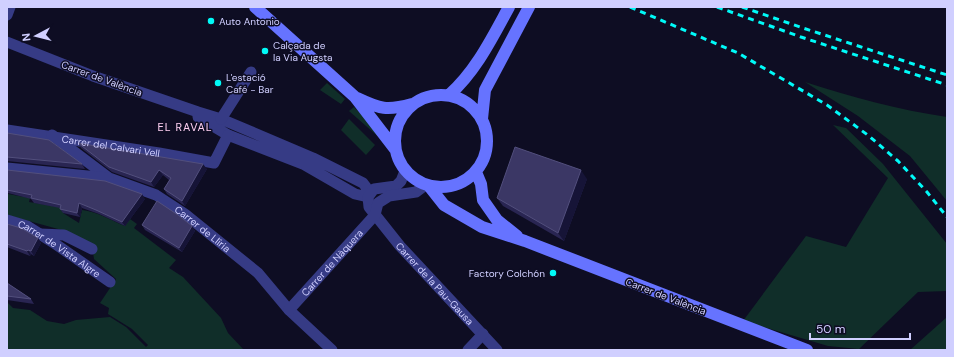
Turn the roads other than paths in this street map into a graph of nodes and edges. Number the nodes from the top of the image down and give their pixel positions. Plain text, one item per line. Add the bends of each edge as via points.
1 (10, 7) edge
2 (255, 7) edge
3 (509, 7) edge
4 (530, 7) edge
5 (7, 16) edge
6 (7, 42) edge
7 (251, 72) dead end
8 (449, 95) junction
9 (355, 97) junction
10 (413, 104) junction
11 (198, 112) junction
12 (221, 119) junction
13 (482, 119) junction
14 (7, 130) edge
15 (52, 135) junction
16 (228, 135) junction
17 (395, 149) junction
18 (7, 168) edge
19 (405, 171) junction
20 (476, 172) junction
21 (108, 178) junction
22 (426, 186) junction
23 (365, 193) junction
24 (375, 216) junction
25 (7, 220) edge
26 (39, 234) junction
27 (524, 241) junction
28 (92, 249) dead end
29 (110, 282) dead end
30 (289, 310) junction
31 (483, 334) junction
32 (332, 350) edge
33 (468, 350) edge
34 (497, 350) edge
35 (805, 350) edge

1 - 5 street
2 - 9 main road
3 - 8 main road via 488,47 462,83
4 - 13 main road via 485,90
6 - 11 street, Carrer de València via 93,76
7 - 12 street
8 - 10 main road via 430,96
8 - 13 main road via 473,108
9 - 10 main road via 376,107 394,109
9 - 17 main road
10 - 17 main road via 401,116 395,132
11 - 12 street, Carrer de València
11 - 16 street, Carrer de València via 198,117
12 - 23 street, Carrer de València via 313,158 363,183
13 - 20 main road via 487,137 485,156
14 - 15 street, Carrer del Calvari Vell
15 - 16 street, Carrer del Calvari Vell via 214,163
15 - 21 street, Carrer de Llíria
16 - 23 street, Carrer de València via 303,164 354,194
17 - 19 main road via 398,161
18 - 21 street
19 - 22 main road
19 - 23 street via 396,186
20 - 22 main road via 463,183 446,188
20 - 27 main road, Carrer de València via 483,200 497,220
21 - 30 street, Carrer de Llíria via 156,195 185,214 258,273
22 - 24 street, Carrer de Nàquera via 416,192 389,196 378,203
22 - 27 main road, Carrer de València via 444,205 476,224
23 - 24 street
24 - 30 street, Carrer de Nàquera
24 - 31 street, Carrer de la Pau-Gausa
25 - 26 street, Carrer de Vista Algre via 27,226
26 - 28 street via 64,235
26 - 29 street, Carrer de Vista Algre
27 - 35 main road, Carrer de València
30 - 32 street, Carrer de Llíria
31 - 33 street
31 - 34 street, Carrer de la Pau-Gausa

